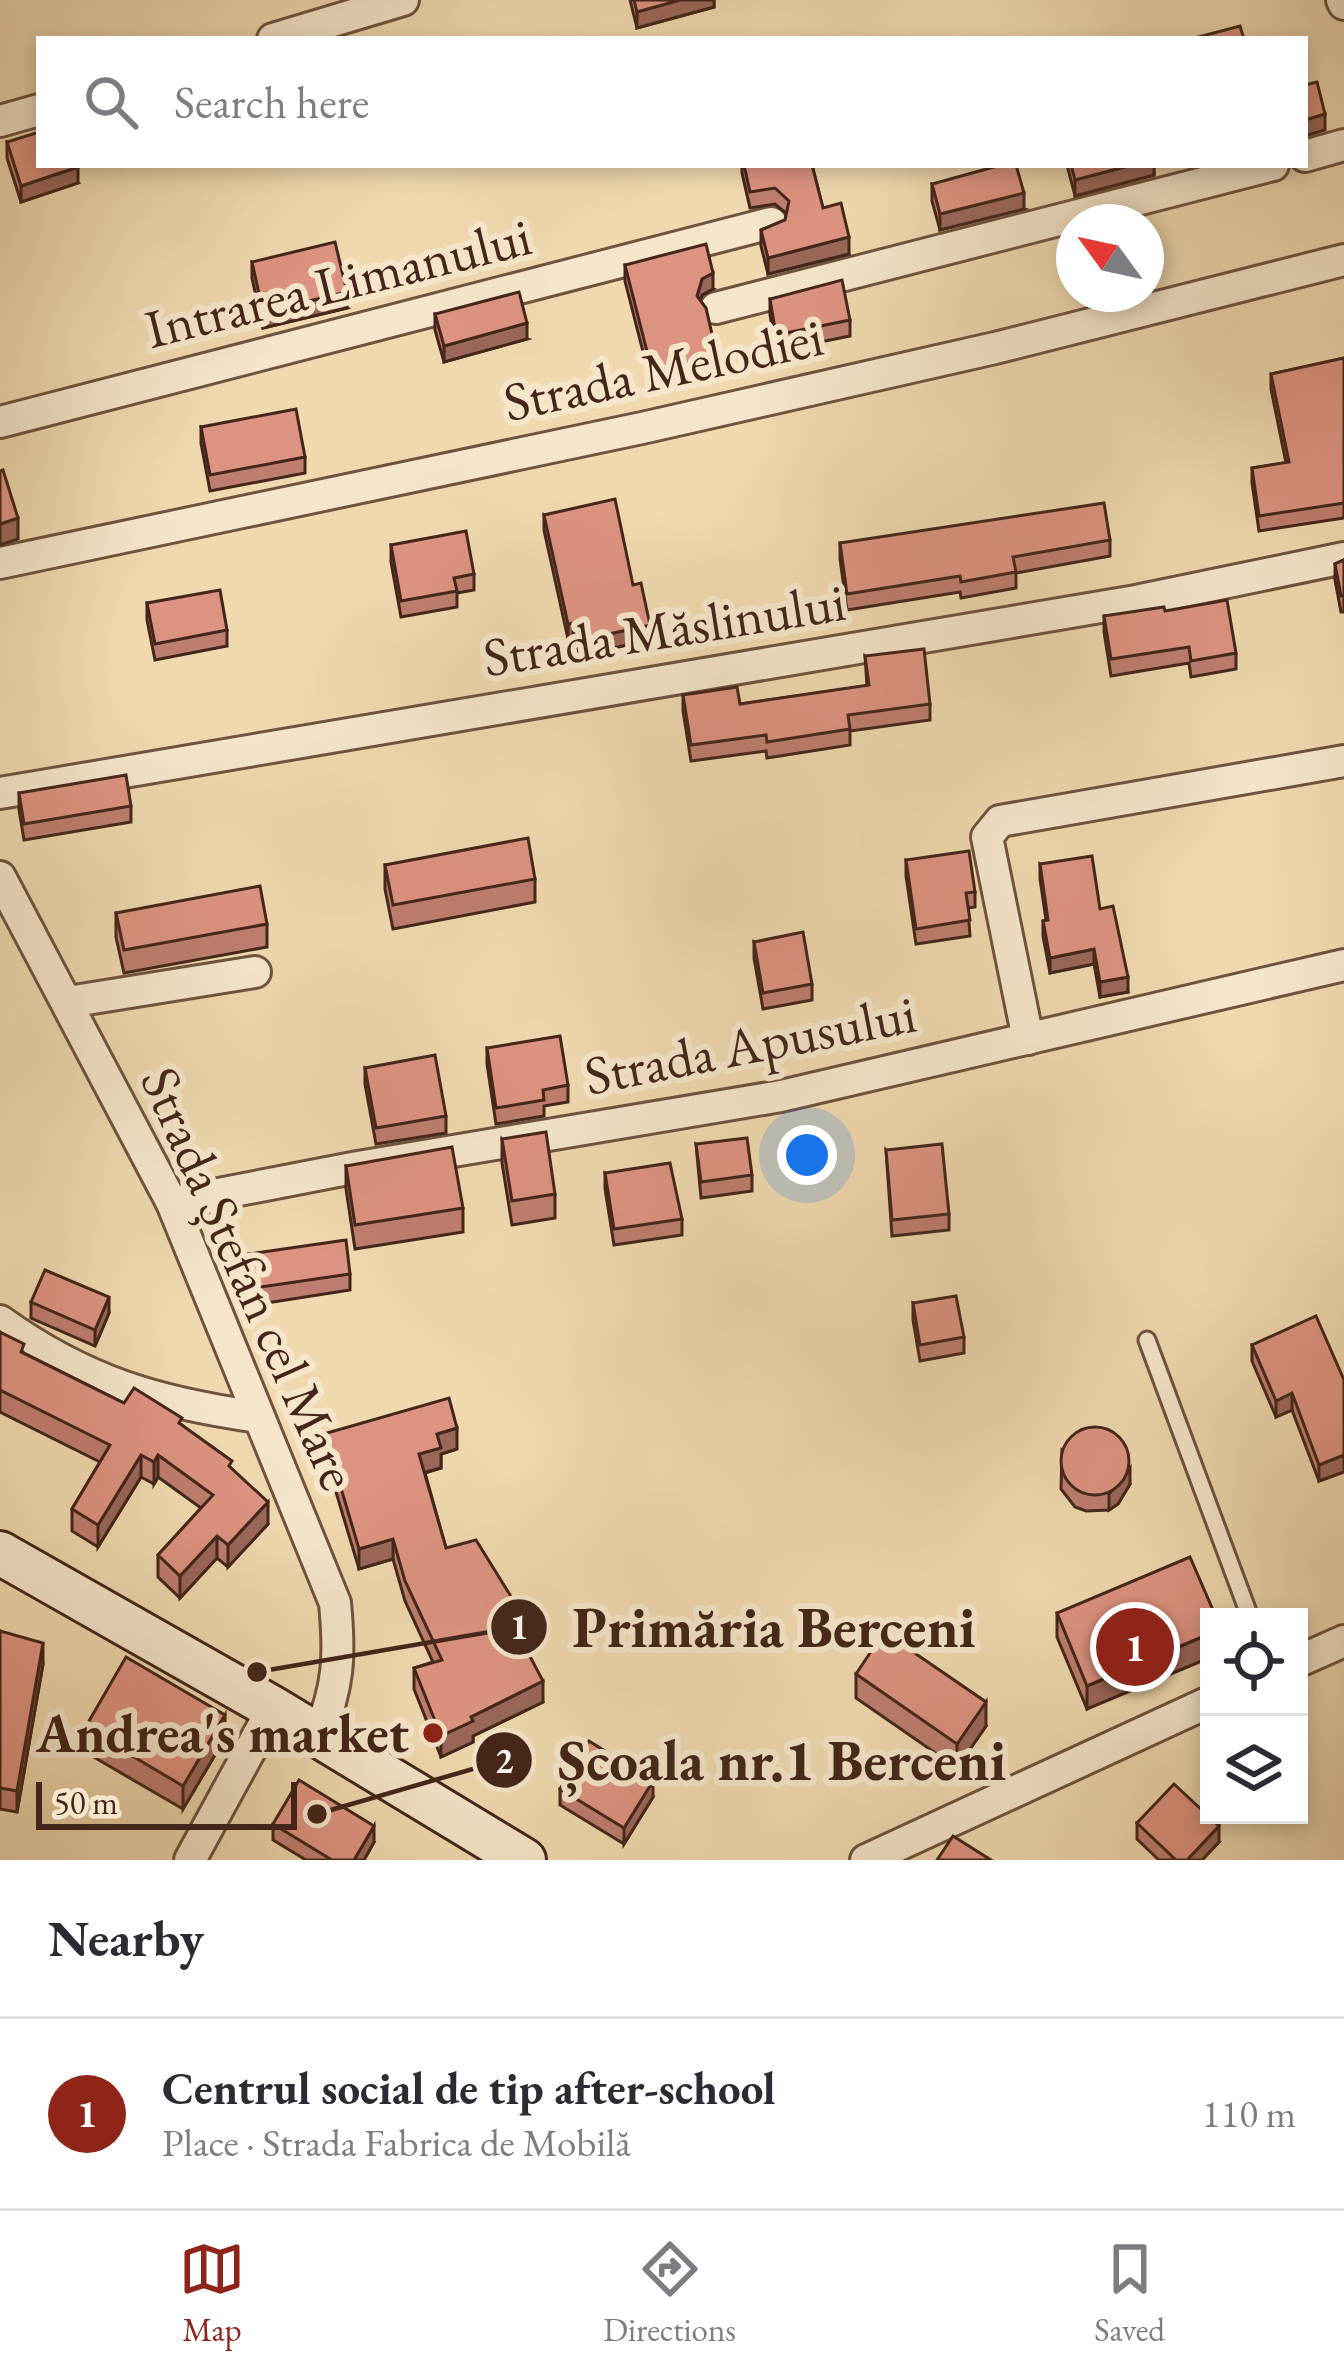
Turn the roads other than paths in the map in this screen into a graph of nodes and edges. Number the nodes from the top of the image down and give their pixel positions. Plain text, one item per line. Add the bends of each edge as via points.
1 (403, 0) edge
2 (283, 36) edge
3 (36, 111) edge
4 (0, 122) edge
5 (1344, 145) edge
6 (1308, 155) edge
7 (1261, 168) edge
8 (771, 223) edge
9 (1344, 260) edge
10 (716, 308) dead end
11 (0, 422) edge
12 (1344, 558) edge
13 (0, 563) edge
14 (1344, 761) edge
15 (0, 793) edge
16 (0, 877) edge
17 (1344, 965) edge
18 (255, 972) dead end
19 (68, 1002) junction
20 (1028, 1039) junction
21 (172, 1203) junction
22 (0, 1321) edge
23 (1147, 1340) dead end
24 (259, 1417) junction
25 (0, 1553) edge
26 (1247, 1608) edge
27 (1344, 1641) edge
28 (1308, 1657) edge
29 (1200, 1706) edge
30 (273, 1708) junction
31 (318, 1736) junction
32 (190, 1860) edge
33 (524, 1860) edge
34 (866, 1860) edge

1 - 2 street
3 - 4 street
5 - 6 street
7 - 10 street
8 - 11 street, Intrarea Limanului
9 - 13 street, Strada Melodiei via 929,363
12 - 15 street, Strada Măslinului via 1136,602
14 - 20 street via 1000,820 987,837
16 - 19 street, Strada Ștefan cel Mare
17 - 20 street, Strada Apusului
18 - 19 street
19 - 21 street, Strada Ștefan cel Mare
20 - 21 street, Strada Apusului via 781,1096
21 - 24 street, Strada Ștefan cel Mare
22 - 24 street via 73,1366 134,1391
23 - 26 lane
24 - 31 street, Strada Ștefan cel Mare via 335,1603 339,1666
25 - 30 main road
27 - 28 street
29 - 34 street
30 - 31 main road
30 - 32 street
31 - 33 main road

